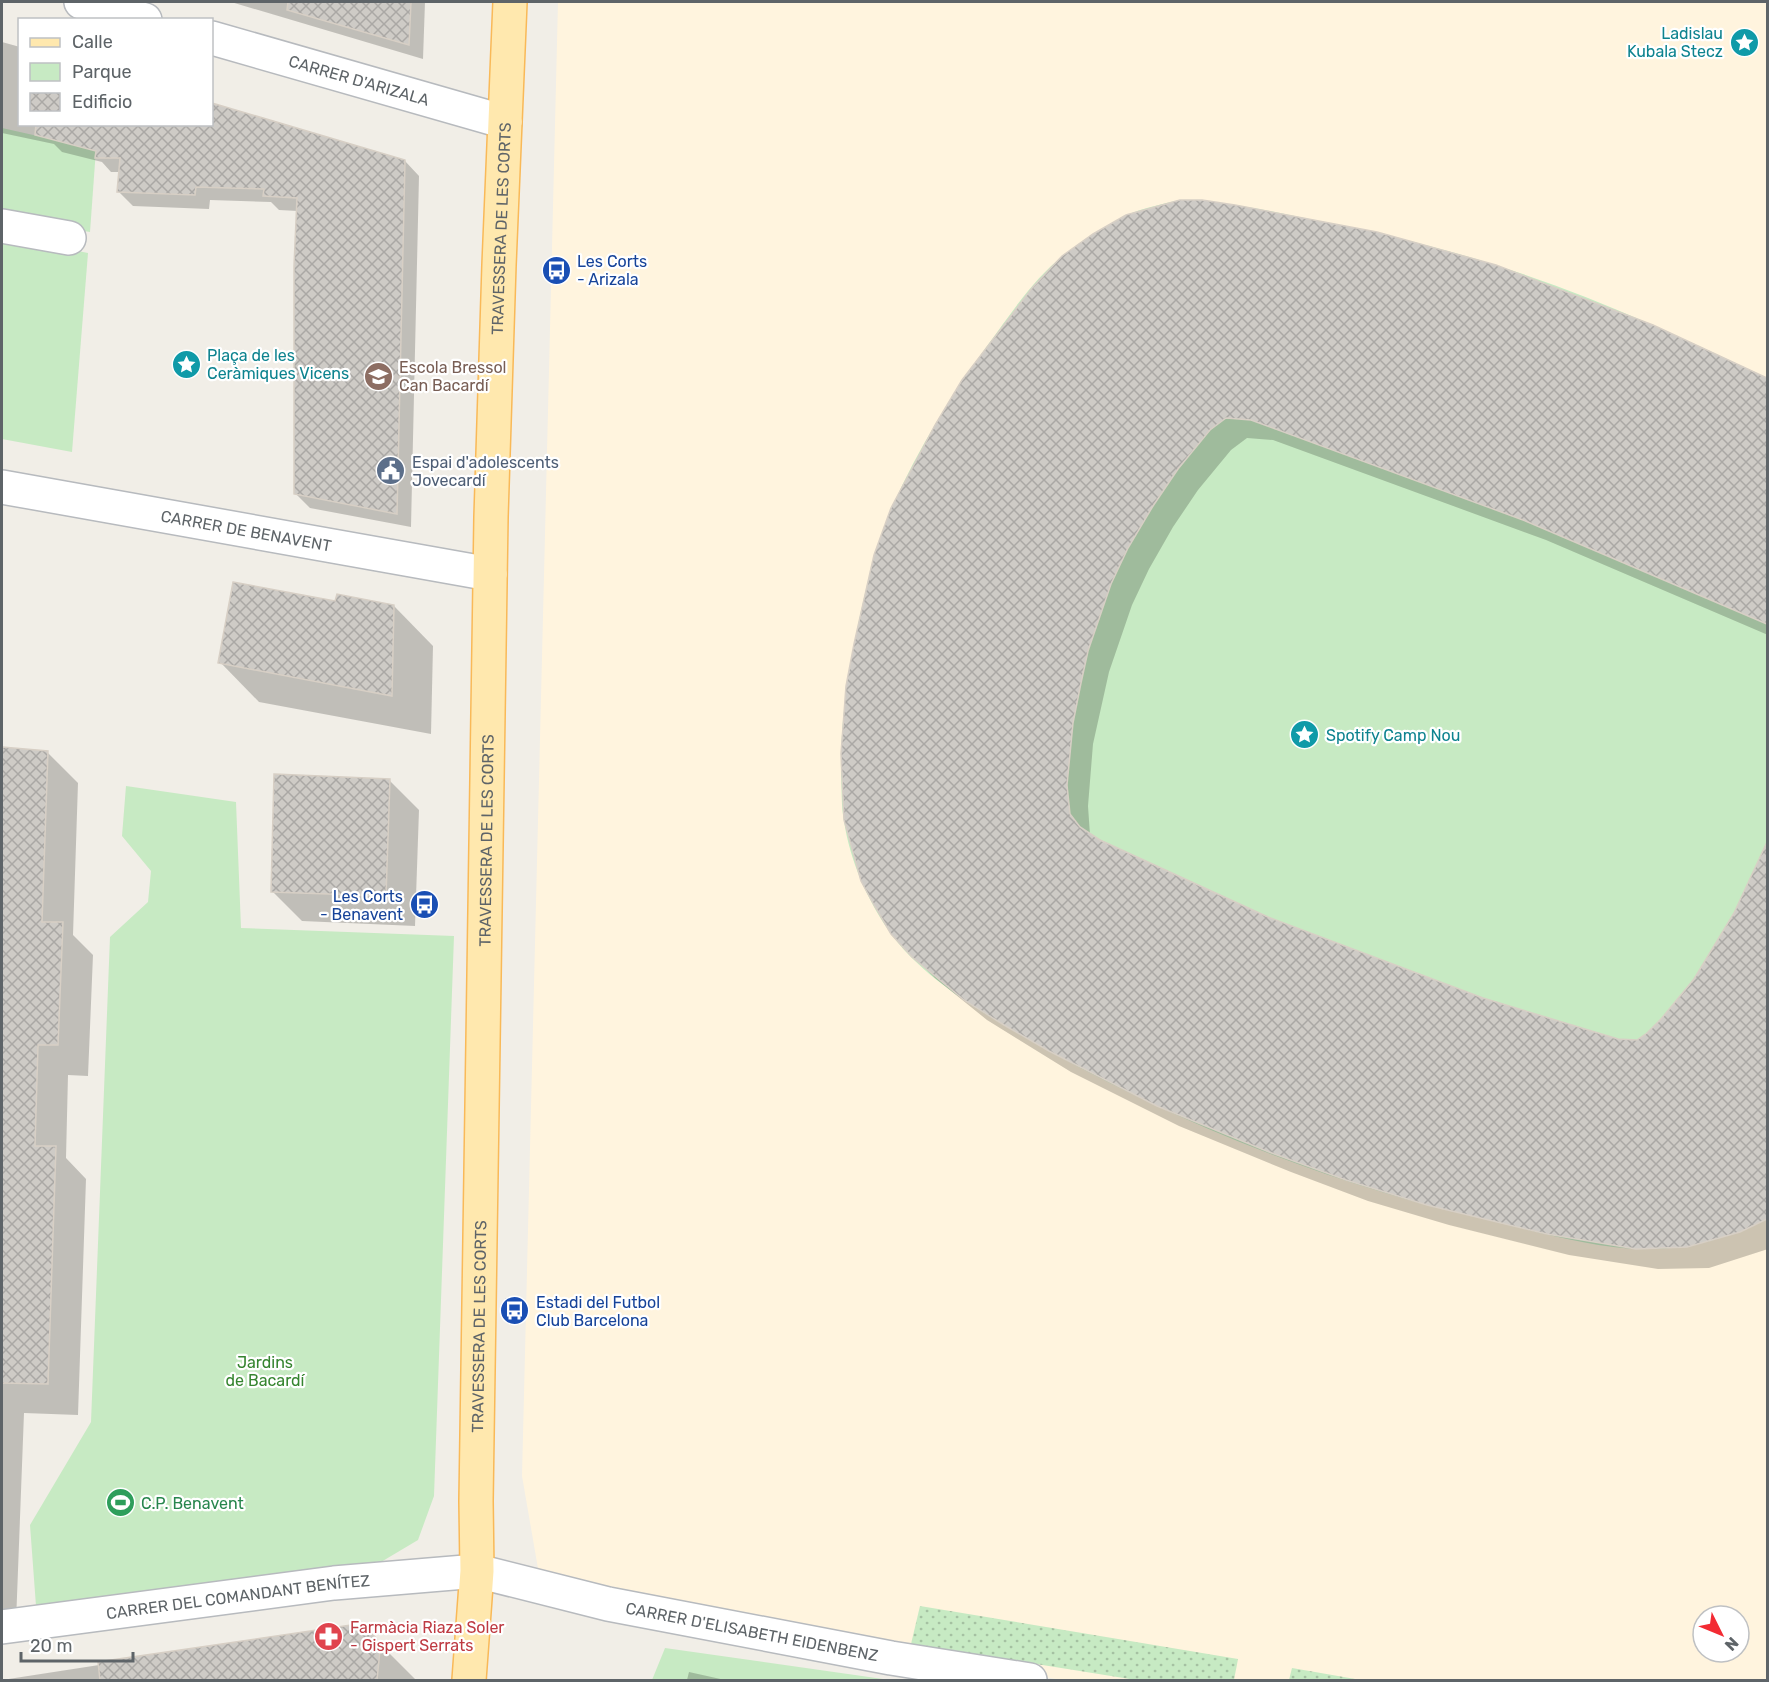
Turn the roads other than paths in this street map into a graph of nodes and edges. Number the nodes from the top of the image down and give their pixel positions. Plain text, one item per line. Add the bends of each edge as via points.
1 (81, 2) edge
2 (510, 2) edge
3 (138, 18) edge
4 (213, 38) edge
5 (505, 122) junction
6 (2, 226) edge
7 (69, 238) dead end
8 (2, 487) edge
9 (490, 574) junction
10 (477, 1571) junction
11 (2, 1626) edge
12 (469, 1680) edge
13 (1029, 1680) edge

1 - 3 street
2 - 5 main road, TRAVESSERA DE LES CORTS
4 - 5 street, CARRER D'ARIZALA
5 - 9 main road, TRAVESSERA DE LES CORTS
6 - 7 street
8 - 9 street, CARRER DE BENAVENT
9 - 10 main road, TRAVESSERA DE LES CORTS
10 - 11 street, CARRER DEL COMANDANT BENÍTEZ via 334,1583
10 - 12 main road, TRAVESSERA DE LES CORTS
10 - 13 street, CARRER D'ELISABETH EIDENBENZ via 608,1604

